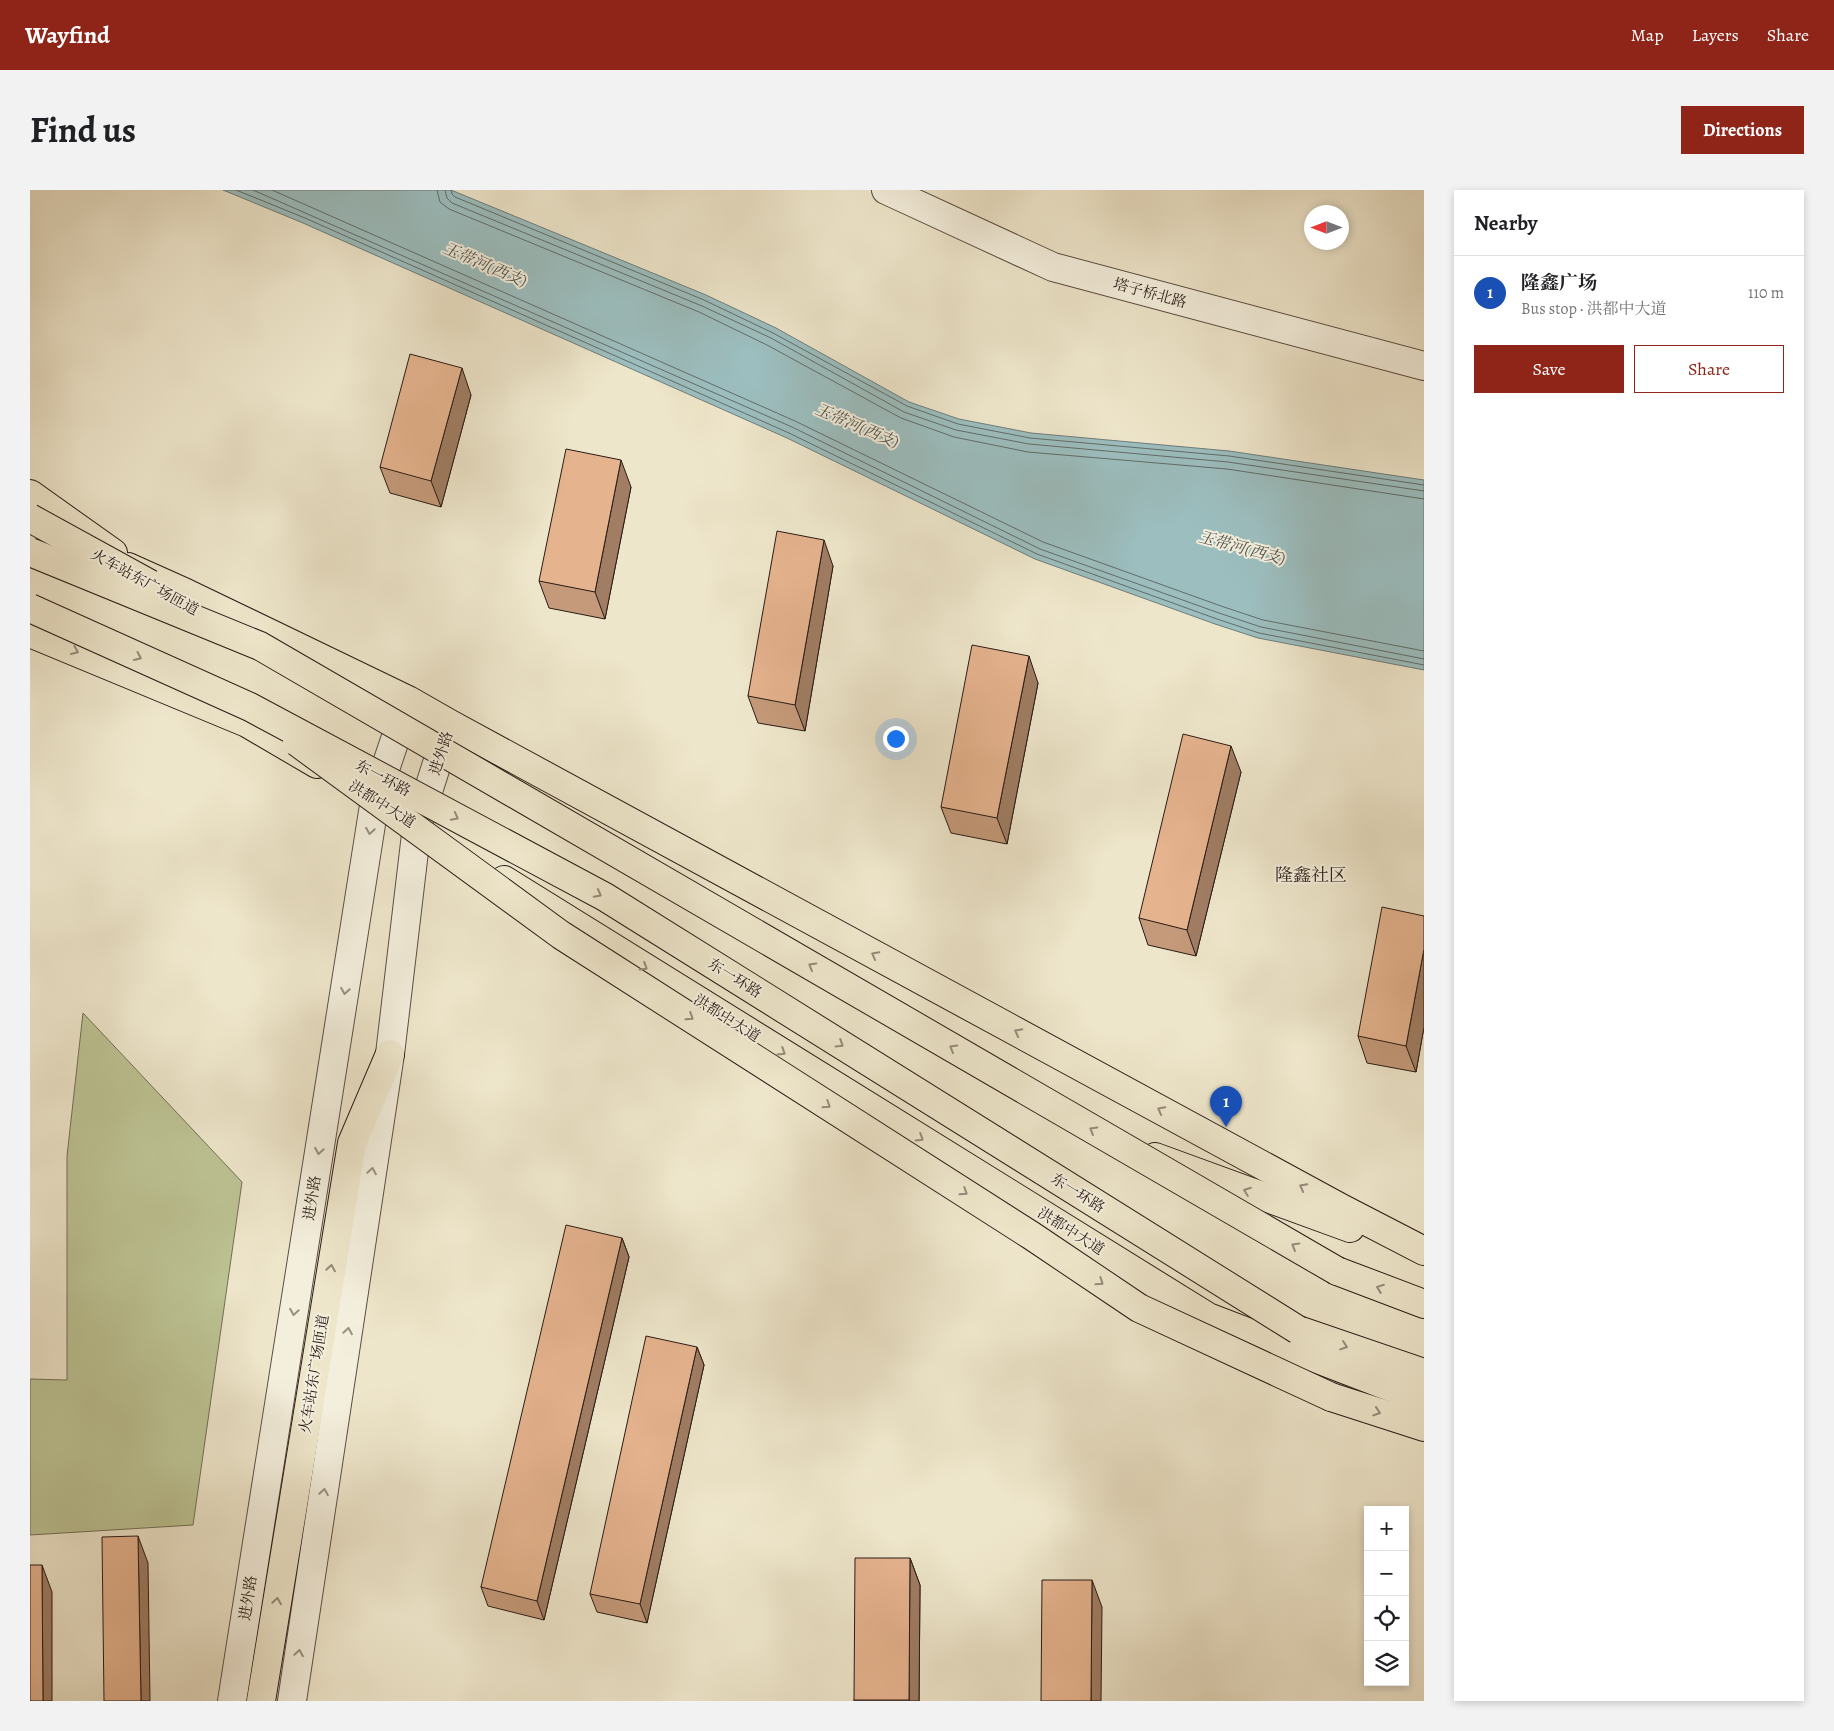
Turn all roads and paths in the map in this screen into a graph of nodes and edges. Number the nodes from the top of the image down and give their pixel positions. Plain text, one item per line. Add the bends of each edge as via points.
1 (886, 190) edge
2 (1424, 366) edge
3 (30, 494) edge
4 (30, 518) edge
5 (30, 535) edge
6 (30, 552) edge
7 (137, 570) junction
8 (30, 608) edge
9 (30, 633) edge
10 (260, 646) junction
11 (408, 700) junction
12 (250, 707) junction
13 (450, 724) junction
14 (376, 799) junction
15 (417, 826) junction
16 (390, 1054) junction
17 (1117, 1144) junction
18 (1424, 1251) edge
19 (1424, 1255) edge
20 (1424, 1304) edge
21 (1424, 1373) edge
22 (1424, 1400) edge
23 (1424, 1427) edge
24 (232, 1701) edge
25 (261, 1701) edge
26 (292, 1701) edge

1 - 2 street, 塔子桥北路 via 1053,267
3 - 7 main road
4 - 10 main road, 火车站东广场匝道, bridge
5 - 7 main road
6 - 10 main road, bridge
7 - 11 main road
8 -> 12 main road, 东一环路, bridge
9 -> 14 main road, 洪都中大道 via 247,723
17 -> 10 main road, bridge
11 - 13 main road
11 - 14 street, 进外路
12 -> 21 main road, 东一环路, bridge via 605,898 1298,1330
12 -> 23 main road, bridge via 561,935 1139,1308 1331,1397
13 - 15 street, 进外路
18 -> 13 main road
14 - 15 main road, 洪都中大道
14 -> 24 street, 进外路
15 - 16 street, 进外路
15 -> 22 main road, 洪都中大道 via 1208,1316
25 -> 16 main road, 火车站东广场匝道 via 352,1143
26 -> 16 street, 进外路
19 -> 17 main road, bridge
20 -> 17 main road, bridge via 1337,1271

